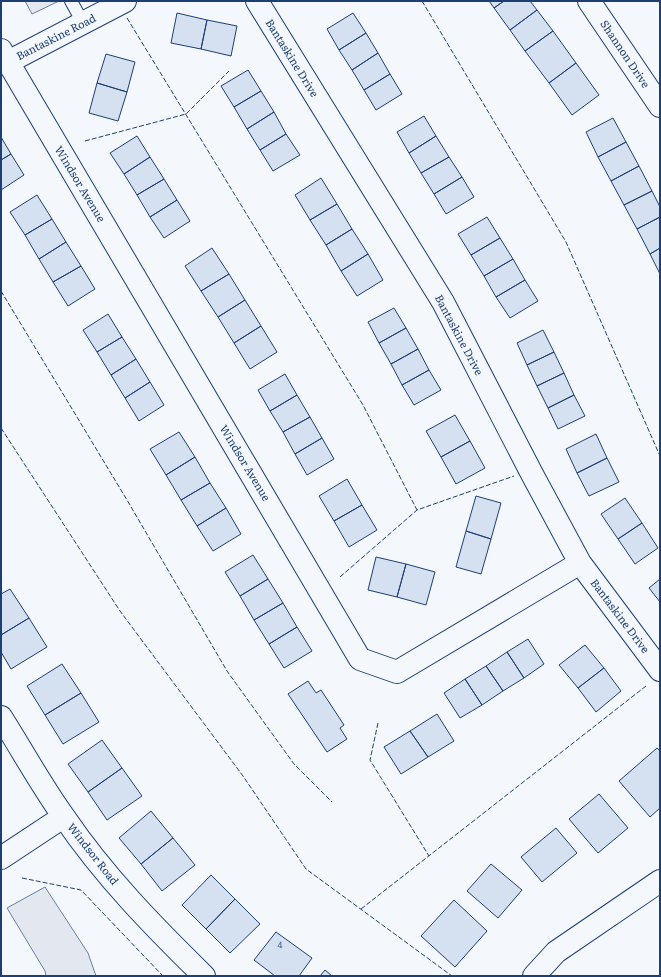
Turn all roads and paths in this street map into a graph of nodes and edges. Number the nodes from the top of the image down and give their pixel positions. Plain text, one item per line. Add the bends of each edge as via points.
1 (71, 1) edge
2 (125, 1) edge
3 (257, 1) edge
4 (589, 1) edge
5 (83, 23) junction
6 (5, 56) edge
7 (660, 106) edge
8 (580, 563) junction
9 (660, 670) edge
10 (1, 717) edge
11 (63, 817) junction
12 (1, 858) edge
13 (660, 881) edge
14 (204, 976) edge
15 (534, 976) edge

1 - 5 lane
2 - 5 street, Bantaskine Road
3 - 8 street, Bantaskine Drive via 443,302
4 - 7 street, Shannon Drive
5 - 6 street, Bantaskine Road
6 - 8 street, Windsor Avenue via 360,659 397,672
8 - 9 street, Bantaskine Drive
10 - 11 street, Windsor Road
11 - 12 street
11 - 14 street, Windsor Road via 109,877
13 - 15 street via 556,952

